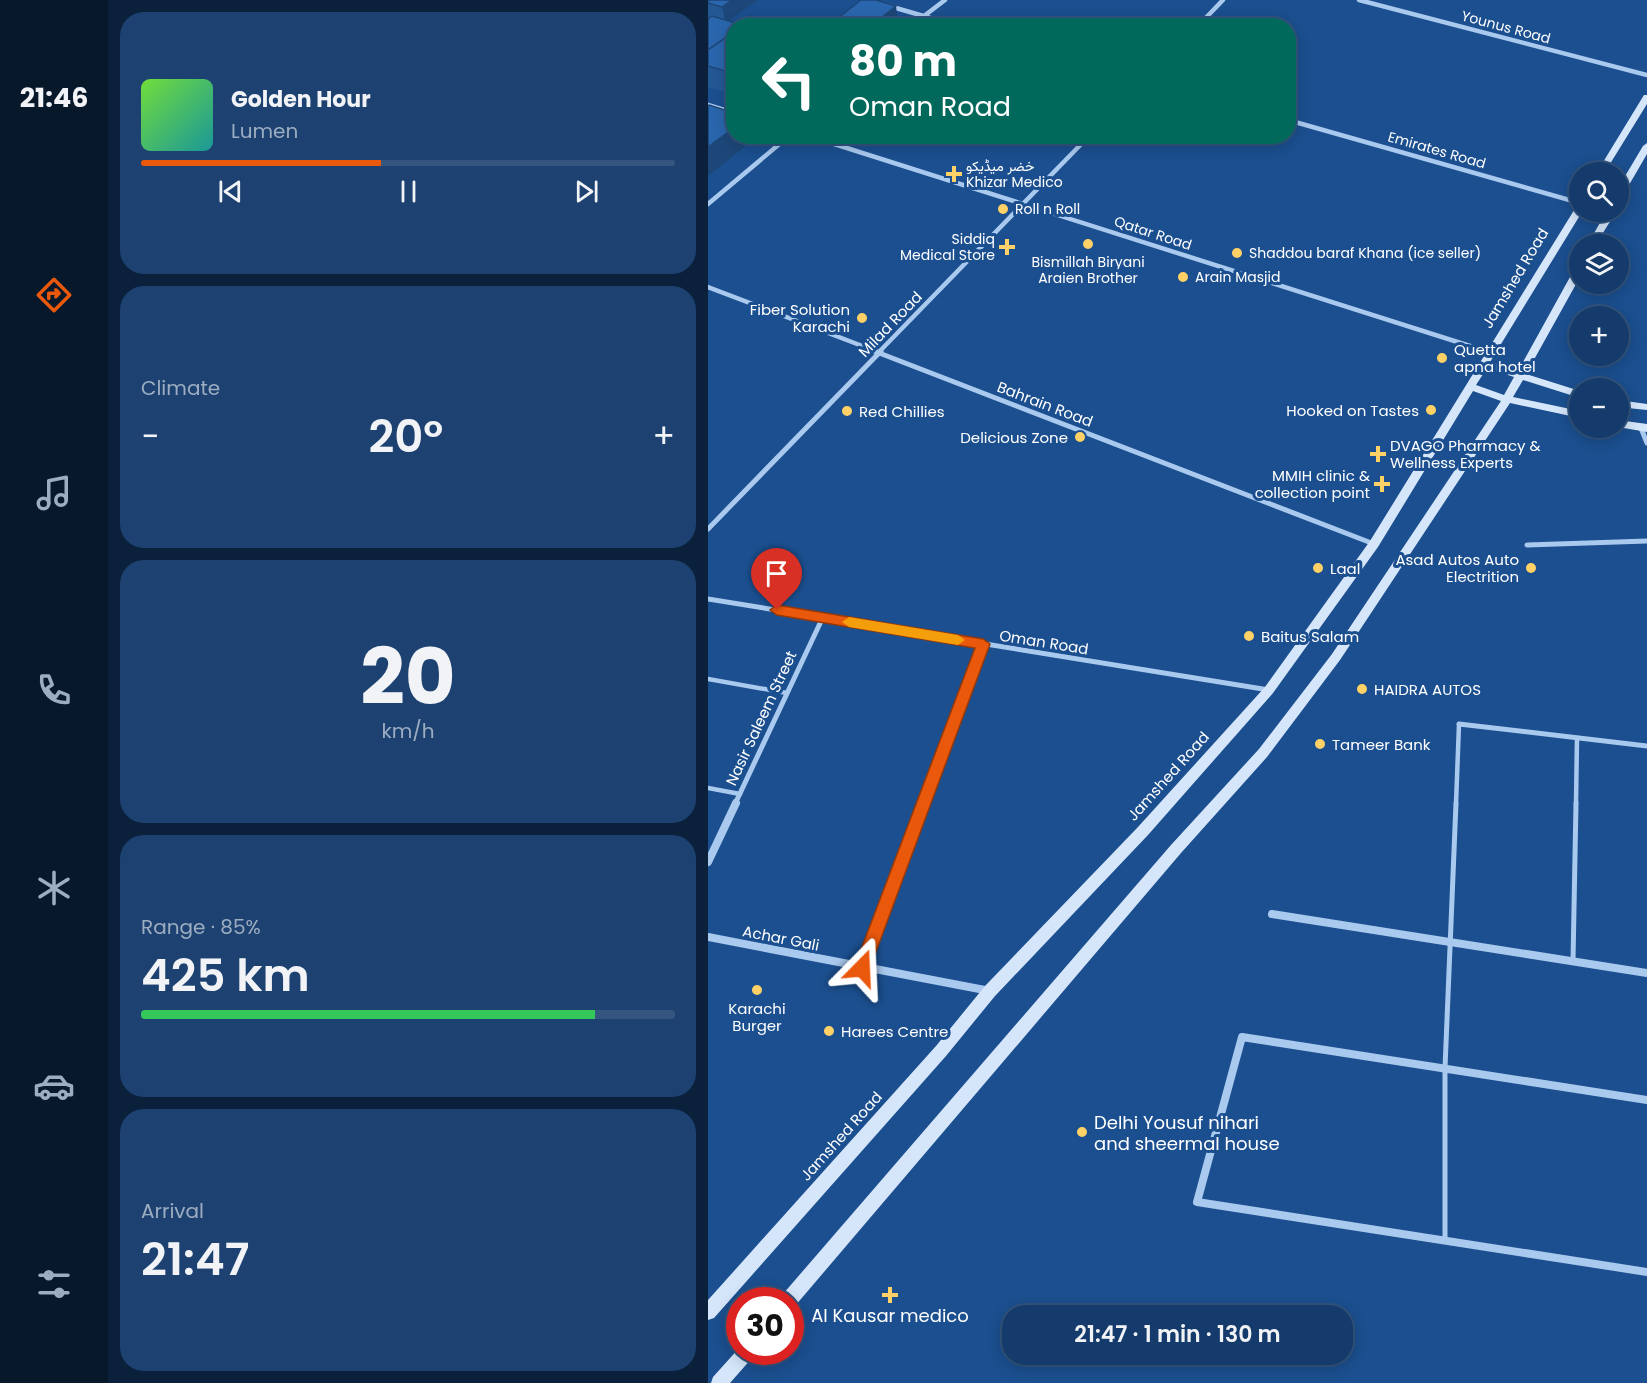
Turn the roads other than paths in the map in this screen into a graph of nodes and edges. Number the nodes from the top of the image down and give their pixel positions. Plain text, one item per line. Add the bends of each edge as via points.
1 (945, 0) edge
2 (1223, 0) edge
3 (1359, 0) edge
4 (879, 3) edge
5 (924, 16) junction
6 (921, 18) edge
7 (931, 18) edge
8 (1206, 18) edge
9 (1647, 75) edge
10 (1647, 97) edge
11 (708, 105) edge
12 (726, 111) edge
13 (1296, 122) edge
14 (779, 144) edge
15 (833, 144) edge
16 (1081, 144) edge
17 (1647, 146) edge
18 (1607, 162) edge
19 (1629, 178) edge
20 (1569, 202) edge
21 (708, 204) edge
22 (1023, 205) junction
23 (1570, 222) edge
24 (708, 287) edge
25 (1569, 288) edge
26 (878, 353) junction
27 (1491, 353) junction
28 (1485, 364) junction
29 (1519, 377) junction
30 (1471, 387) junction
31 (1569, 392) edge
32 (1507, 399) junction
33 (1629, 405) edge
34 (1647, 407) edge
35 (1569, 413) edge
36 (1629, 425) edge
37 (1644, 428) edge
38 (1647, 443) edge
39 (708, 529) edge
40 (1647, 541) edge
41 (1374, 543) junction
42 (1527, 545) dead end
43 (708, 599) edge
44 (822, 618) junction
45 (983, 644) junction
46 (708, 679) edge
47 (1269, 690) junction
48 (787, 693) junction
49 (1459, 724) joint
50 (1577, 738) junction
51 (1647, 746) edge
52 (708, 788) edge
53 (740, 794) junction
54 (708, 862) edge
55 (1272, 915) dead end
56 (708, 937) edge
57 (1449, 942) junction
58 (1574, 961) junction
59 (862, 968) junction
60 (1647, 973) edge
61 (990, 991) junction
62 (1445, 1068) junction
63 (1647, 1100) edge
64 (1445, 1240) junction
65 (1647, 1272) edge
66 (800, 1287) edge
67 (708, 1312) edge
68 (735, 1365) edge
69 (719, 1383) edge

1 - 5 street
2 - 8 street
3 - 9 street, Younus Road
4 - 5 street
5 - 6 street
5 - 7 street
10 - 18 main road
11 - 12 street
13 - 20 street, Emirates Road
14 - 21 street
15 - 22 street, Qatar Road
16 - 22 street, Milad Road
17 - 19 main road
22 - 26 street, Milad Road
22 - 27 street, Qatar Road
23 - 27 main road, Jamshed Road
24 - 26 street, Bahrain Road
25 - 29 main road
26 - 39 street, Milad Road
26 - 41 street, Bahrain Road
27 - 28 main road, Jamshed Road
28 - 29 main road
28 - 30 main road, Jamshed Road
29 - 31 main road
29 - 32 main road
30 - 32 main road
30 - 41 main road, Jamshed Road
32 - 35 main road
32 - 66 main road via 1336,657 1263,753
33 - 34 main road
36 - 37 main road
37 - 38 street
40 - 42 street
41 - 47 main road, Jamshed Road
43 - 44 street, Oman Road
44 - 45 street, Oman Road
44 - 48 street, Nasir Saleem Street
45 - 47 street, Oman Road
45 - 59 street
46 - 48 lane
47 - 61 main road, Jamshed Road via 1143,831
48 - 53 street, Nasir Saleem Street
49 - 50 street
49 - 57 lane
50 - 51 street
50 - 58 lane
52 - 53 lane
53 - 54 street, Nasir Saleem Street
55 - 57 street
56 - 59 street, Achar Gali
57 - 58 street
57 - 62 lane
58 - 60 street
59 - 61 street, Achar Gali
61 - 67 main road, Jamshed Road
62 - 63 street
62 - 64 lane
62 - 64 street via 1242,1037 1197,1202
64 - 65 street
68 - 69 main road

